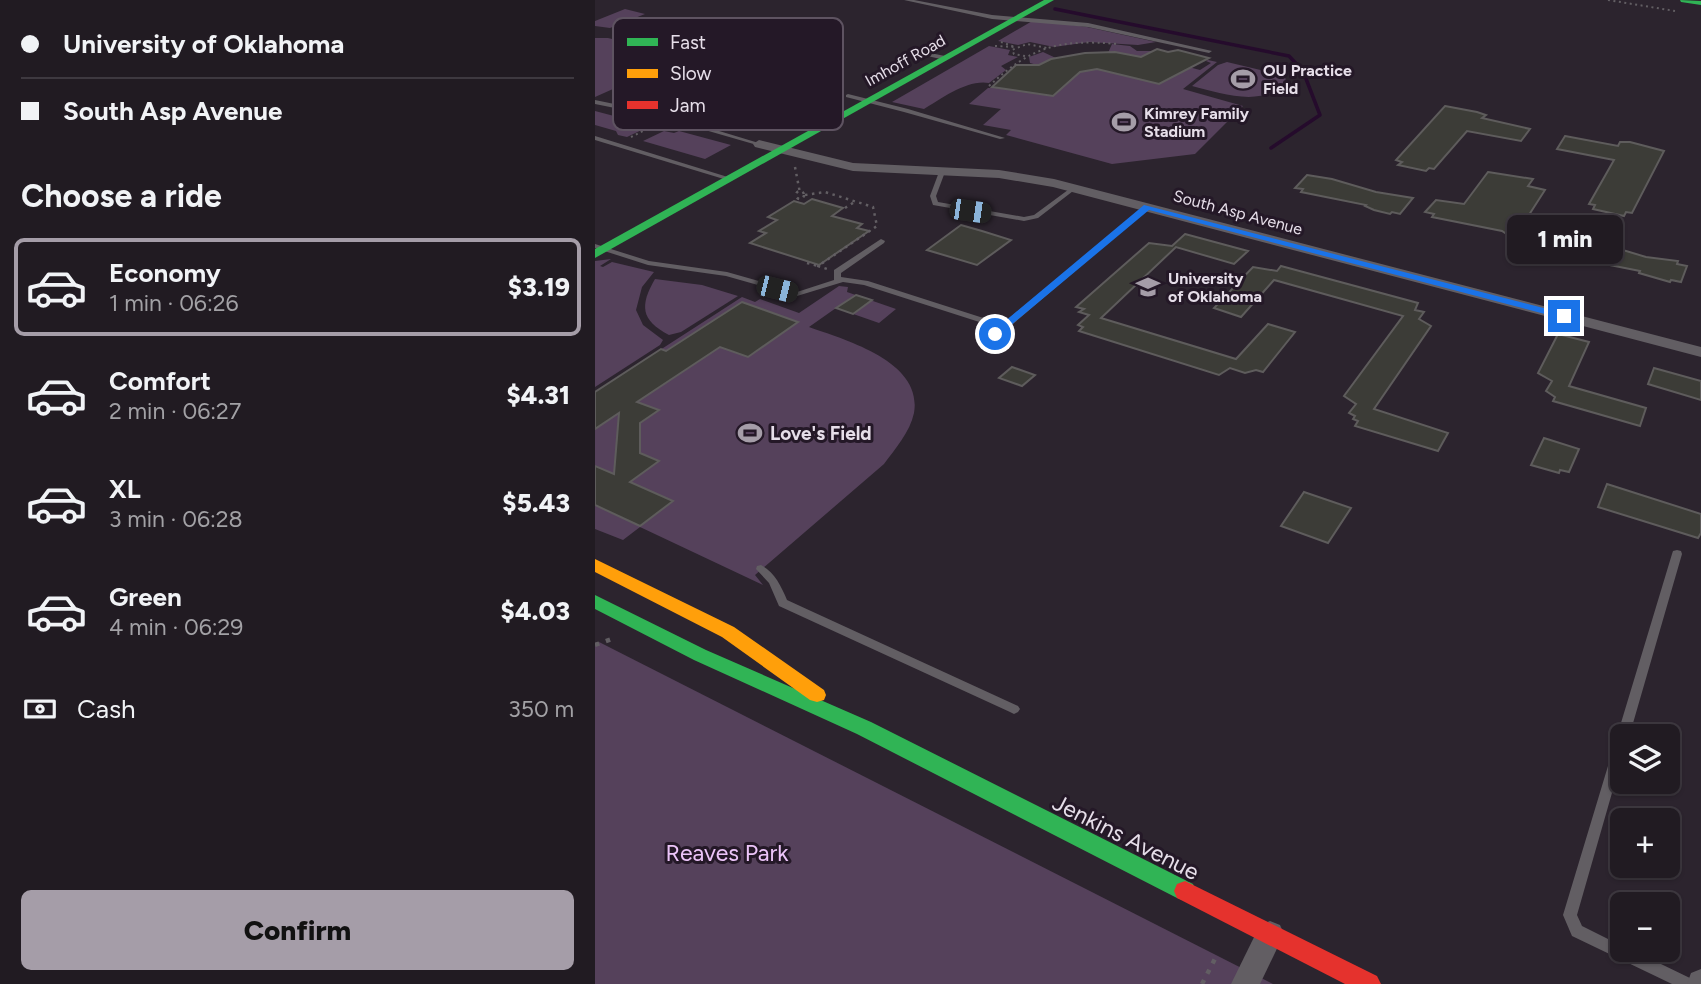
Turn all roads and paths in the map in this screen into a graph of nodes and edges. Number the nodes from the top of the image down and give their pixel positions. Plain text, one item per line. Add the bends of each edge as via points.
1 (906, 0) edge
2 (1024, 0) edge
3 (1049, 0) edge
4 (1608, 0) edge
5 (1701, 3) edge
6 (1682, 6) edge
7 (992, 17) junction
8 (1014, 19) junction
9 (995, 41) dead end
10 (1121, 44) dead end
11 (989, 45) dead end
12 (1015, 47) junction
13 (1049, 48) junction
14 (1209, 51) dead end
15 (925, 54) junction
16 (1025, 56) junction
17 (945, 58) junction
18 (989, 86) dead end
19 (848, 96) junction
20 (843, 99) edge
21 (870, 100) junction
22 (595, 102) edge
23 (613, 106) edge
24 (843, 115) edge
25 (645, 130) edge
26 (712, 130) edge
27 (785, 130) edge
28 (817, 130) edge
29 (595, 138) edge
30 (1002, 138) dead end
31 (626, 139) dead end
32 (759, 144) junction
33 (781, 150) junction
34 (792, 165) dead end
35 (942, 172) junction
36 (707, 173) junction
37 (729, 179) junction
38 (684, 185) dead end
39 (1074, 188) junction
40 (800, 193) junction
41 (805, 195) junction
42 (856, 201) junction
43 (1147, 207) junction
44 (845, 208) dead end
45 (868, 234) dead end
46 (881, 241) dead end
47 (598, 250) edge
48 (807, 262) dead end
49 (818, 266) dead end
50 (840, 281) junction
51 (1004, 327) junction
52 (995, 334) dead end
53 (1701, 352) edge
54 (1677, 554) dead end
55 (595, 565) edge
56 (761, 569) dead end
57 (622, 578) junction
58 (595, 600) edge
59 (611, 639) dead end
60 (595, 645) edge
61 (1014, 709) dead end
62 (1627, 724) edge
63 (864, 728) junction
64 (1610, 781) edge
65 (1270, 934) junction
66 (1217, 956) dead end
67 (1202, 984) edge
68 (1245, 984) edge
69 (1369, 984) edge
70 (1687, 984) edge

1 - 7 lane
2 - 7 main road, Imhoff Road
3 - 8 main road, Imhoff Road
4 - 6 path
5 - 6 main road
7 - 8 lane
7 - 15 main road, Imhoff Road
8 - 14 lane via 1088,25
8 - 17 main road, Imhoff Road
9 - 12 path
10 - 13 path
11 - 12 path
12 - 13 path
12 - 16 path via 1011,52
13 - 16 path
15 - 17 lane
15 - 19 main road, Imhoff Road
16 - 18 path
17 - 21 main road, Imhoff Road
19 - 20 main road, Imhoff Road
19 - 21 lane
21 - 24 main road, Imhoff Road
21 - 30 lane
22 - 23 lane
25 - 31 path
26 - 32 lane
27 - 32 main road, Imhoff Road
28 - 33 main road, Imhoff Road
29 - 36 lane
32 - 33 street, South Asp Avenue
32 - 36 main road, Imhoff Road
33 - 35 street, South Asp Avenue via 853,167
33 - 37 main road, Imhoff Road
34 - 40 path
35 - 39 street, South Asp Avenue via 1009,176
35 - 39 lane via 933,196 935,204 1023,218 1035,217
36 - 37 lane
36 - 38 main road, Imhoff Road
37 - 47 main road, Imhoff Road
39 - 43 street, South Asp Avenue
40 - 41 path
40 - 41 path via 794,197
41 - 42 path via 825,192
42 - 44 path
42 - 45 path via 873,207 877,226
43 - 51 lane
43 - 53 street, South Asp Avenue
46 - 50 lane via 837,272
47 - 50 lane via 648,263 727,274 797,294
48 - 49 path
50 - 51 lane via 865,283
51 - 52 lane
54 - 62 lane
55 - 57 main road, Jenkins Avenue
56 - 61 lane via 773,581 783,603
57 - 58 main road
57 - 63 main road, Jenkins Avenue via 728,632
58 - 63 main road, Jenkins Avenue via 700,655
59 - 60 path
63 - 65 main road, Jenkins Avenue
64 - 70 lane via 1570,915 1577,931
65 - 68 street
65 - 69 main road, Jenkins Avenue
66 - 67 path

